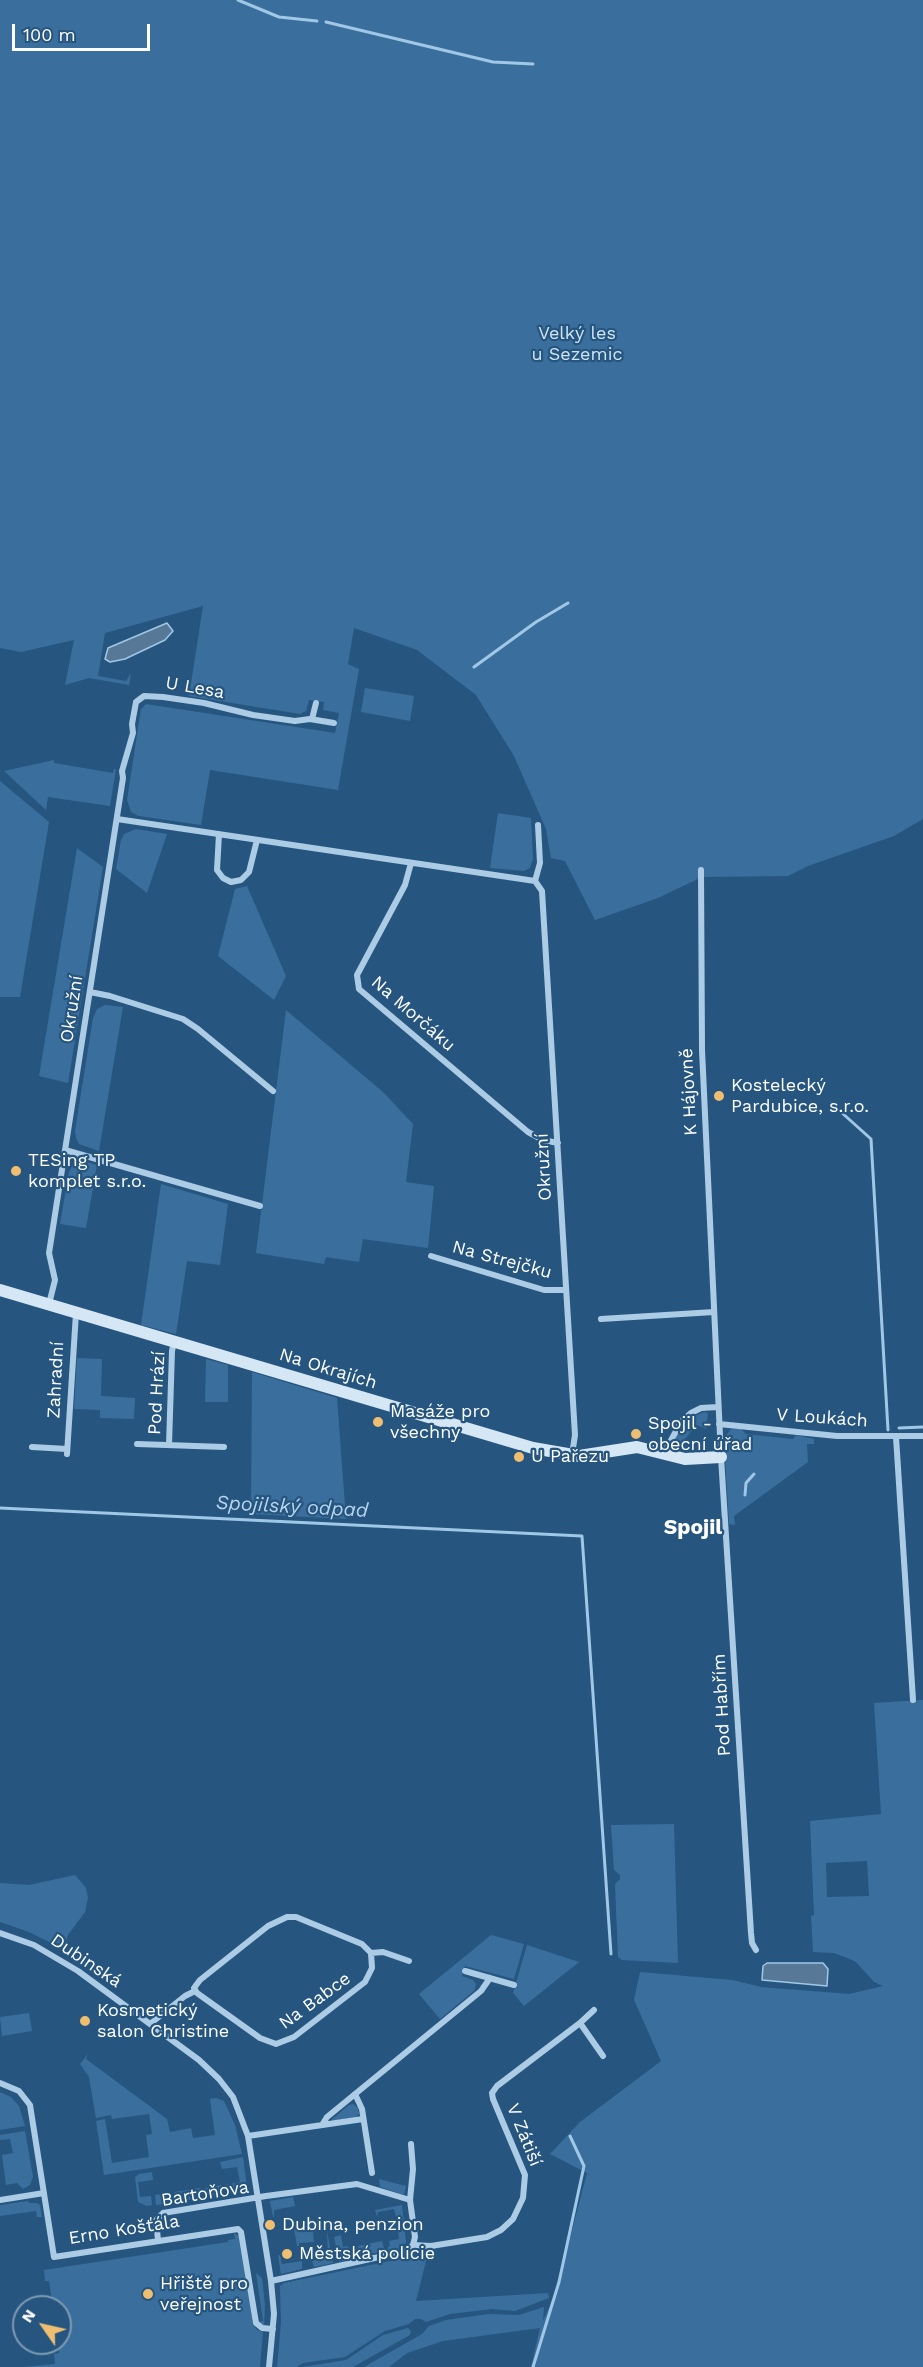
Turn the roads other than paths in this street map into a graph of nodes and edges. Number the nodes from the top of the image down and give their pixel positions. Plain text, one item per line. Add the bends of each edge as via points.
1 (316, 703) dead end
2 (312, 719) junction
3 (334, 723) dead end
4 (117, 819) junction
5 (538, 825) dead end
6 (219, 834) junction
7 (257, 840) junction
8 (411, 863) junction
9 (701, 870) dead end
10 (535, 881) junction
11 (90, 993) junction
12 (273, 1091) dead end
13 (558, 1143) junction
14 (65, 1150) junction
15 (260, 1206) dead end
16 (431, 1256) dead end
17 (0, 1290) edge
18 (566, 1290) junction
19 (49, 1305) junction
20 (714, 1312) junction
21 (76, 1313) junction
22 (601, 1319) dead end
23 (174, 1342) junction
24 (718, 1407) junction
25 (719, 1424) junction
26 (923, 1436) edge
27 (896, 1437) junction
28 (137, 1444) dead end
29 (169, 1444) junction
30 (32, 1447) dead end
31 (224, 1447) dead end
32 (664, 1453) junction
33 (572, 1455) junction
34 (721, 1457) junction
35 (913, 1700) dead end
36 (0, 1933) edge
37 (756, 1950) dead end
38 (371, 1953) junction
39 (409, 1961) dead end
40 (465, 1971) dead end
41 (490, 1978) junction
42 (514, 1985) dead end
43 (195, 1991) junction
44 (594, 2010) dead end
45 (150, 2024) junction
46 (580, 2024) junction
47 (603, 2056) dead end
48 (0, 2083) edge
49 (355, 2094) junction
50 (363, 2119) junction
51 (322, 2125) junction
52 (248, 2136) junction
53 (411, 2144) dead end
54 (372, 2173) dead end
55 (44, 2193) junction
56 (258, 2198) junction
57 (0, 2200) edge
58 (410, 2200) junction
59 (158, 2240) junction
60 (413, 2245) junction
61 (272, 2281) junction
62 (273, 2329) junction
63 (269, 2367) edge

1 - 2 street
2 - 3 street, U Lesa
2 - 4 street, U Lesa via 295,721 204,703 140,697 134,707
4 - 6 street
4 - 11 street, Okružní
5 - 10 street, Okružní via 540,868
6 - 7 street
6 - 7 street via 217,870 231,882 247,875
7 - 8 street
8 - 10 street
8 - 13 street, Na Morčáku via 405,885 357,975 359,989 528,1132
9 - 20 street, K Hájovně via 702,1050
10 - 13 street, Okružní via 542,891
11 - 12 street via 183,1019
11 - 14 street, Okružní
13 - 18 street, Okružní
14 - 15 street
14 - 19 street, Okružní via 49,1252 55,1280
16 - 18 street, Na Strejčku via 544,1290
17 - 19 street, Na Okrajích
18 - 33 street, Okružní via 575,1435
19 - 21 street, Na Okrajích
20 - 22 street
20 - 24 street, K Hájovně
21 - 23 street, Na Okrajích
21 - 30 street, Zahradní via 67,1451
23 - 29 street, Pod Hrází
23 - 33 street, Na Okrajích via 523,1446
24 - 25 street, K Hájovně
24 - 32 street via 691,1413
25 - 27 street, V Loukách via 837,1436
25 - 34 street, K Hájovně
26 - 27 street, V Loukách
27 - 35 street
28 - 29 street, Pod Hrází
29 - 31 street, Pod Hrází
32 - 33 street, Na Okrajích via 630,1447
32 - 34 street, Na Okrajích via 685,1459
34 - 37 street, Pod Habřím via 751,1933
36 - 45 street, Dubinská via 59,1958
38 - 39 street via 383,1952
38 - 43 street via 358,1942 296,1917 284,1917 200,1980
38 - 43 street, Na Babce via 371,1973 365,1982 282,2043 271,2044 260,2038
40 - 41 street
41 - 42 street
41 - 49 street via 481,1991
43 - 45 street
44 - 46 street, V Zátiší
45 - 52 street, Dubinská via 219,2079 238,2107
46 - 47 street
46 - 60 street, V Zátiší via 492,2093 525,2175 523,2198 513,2218 487,2237
48 - 55 street, Erno Košťála via 19,2091 30,2105
49 - 50 street
49 - 51 street
50 - 51 street
50 - 54 street
51 - 52 street
52 - 56 street, Dubinská
53 - 58 street
55 - 57 street
55 - 59 street, Erno Košťála via 54,2257
56 - 58 street via 357,2184
56 - 59 street, Bartoňova via 162,2213 156,2220
56 - 61 street, Bartoňova
58 - 60 street
59 - 62 street, Erno Košťála via 238,2229 255,2321 259,2327
60 - 61 street via 406,2251
61 - 62 street, Bartoňova
62 - 63 street, Bartoňova

